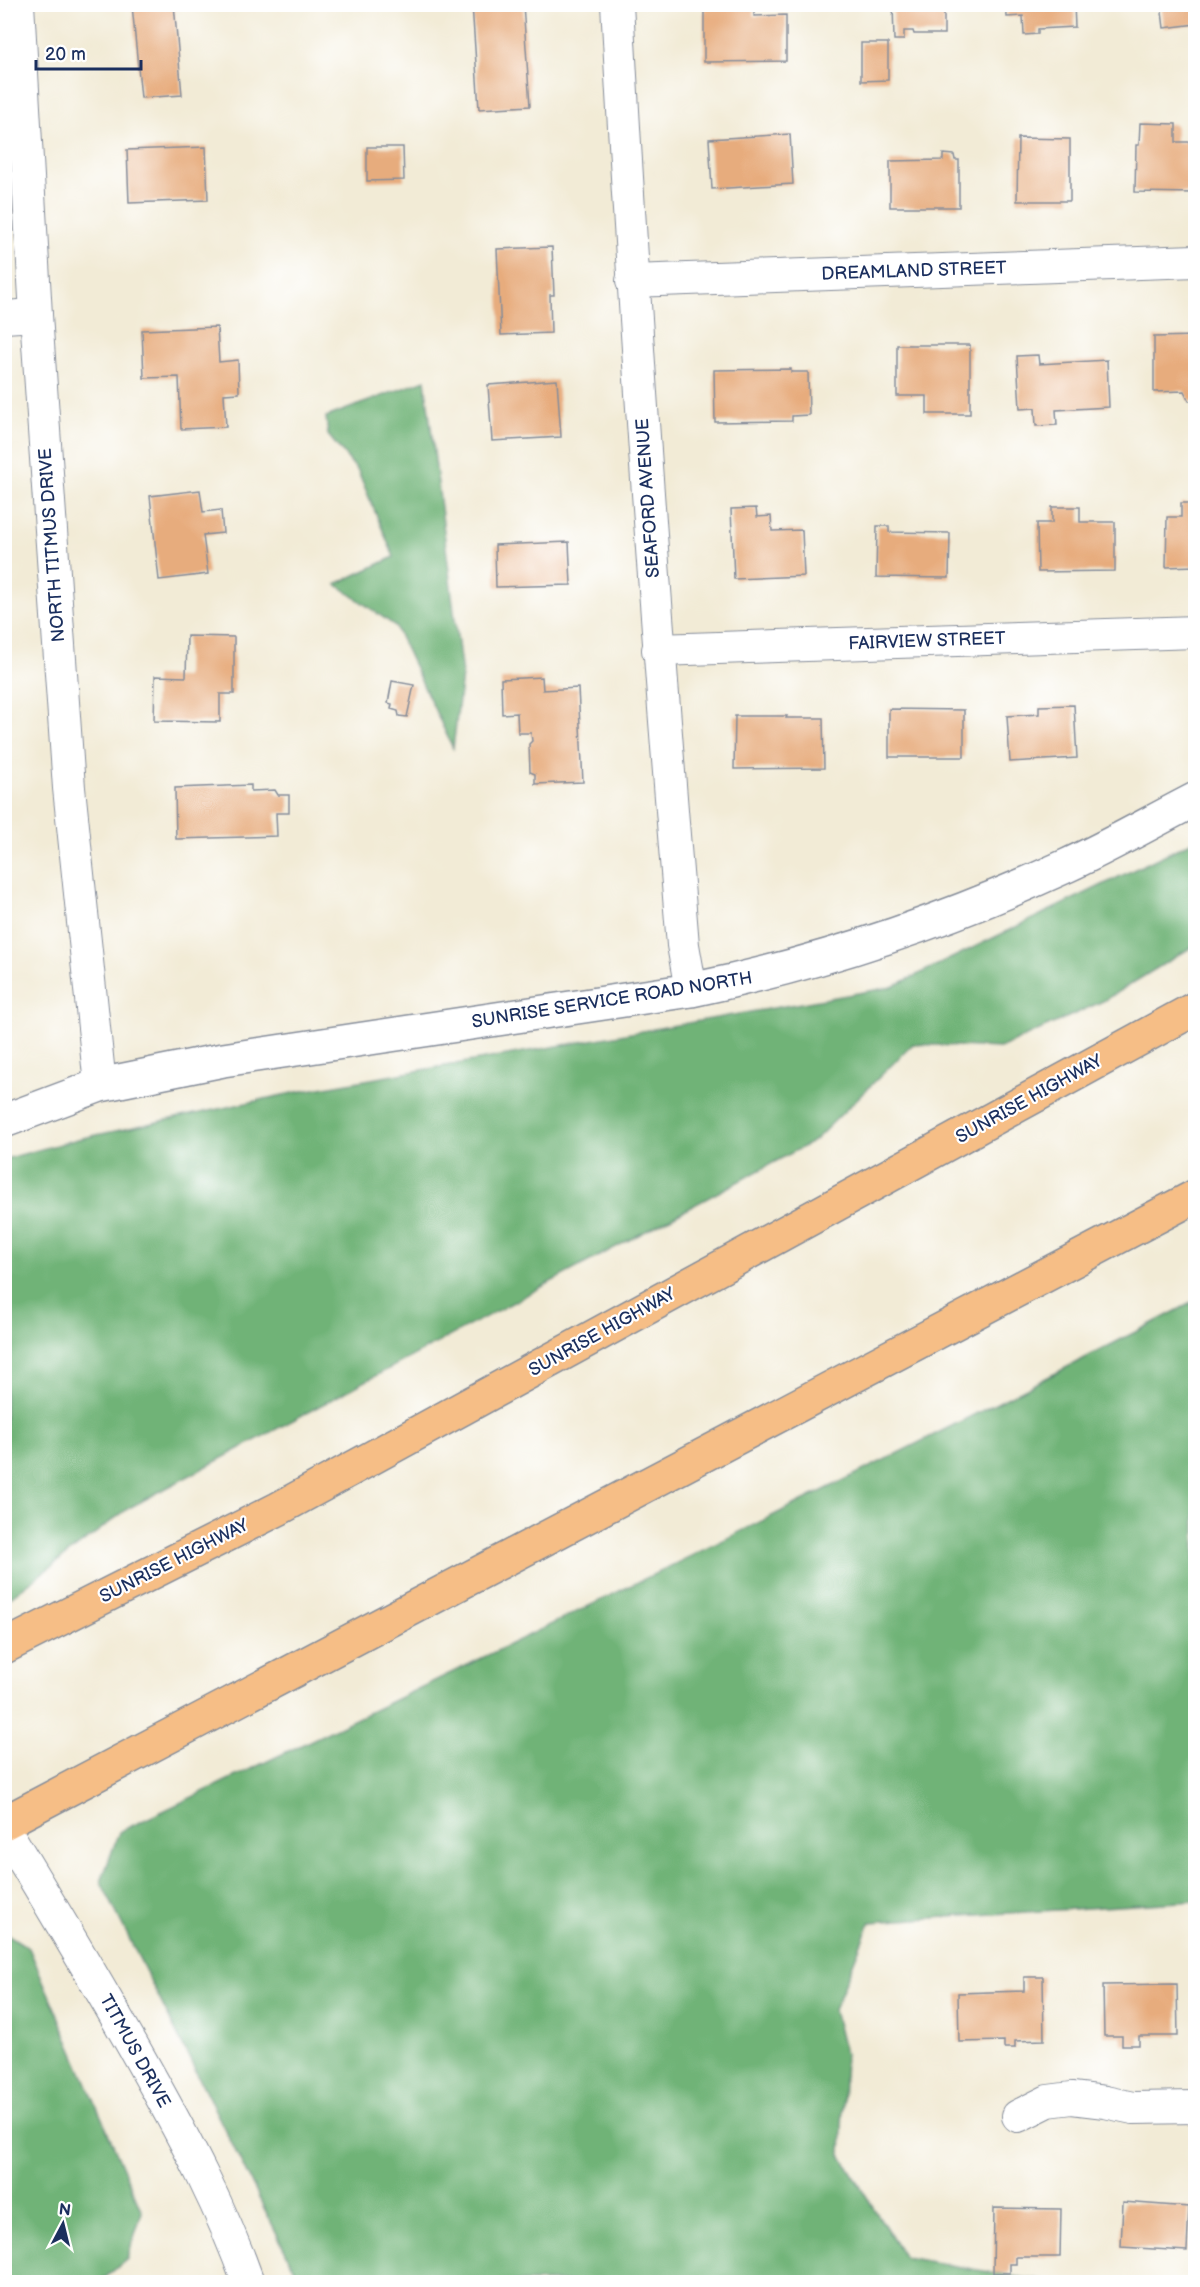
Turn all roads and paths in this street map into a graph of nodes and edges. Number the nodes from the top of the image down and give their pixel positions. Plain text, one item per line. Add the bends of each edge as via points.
1 (18, 4) edge
2 (616, 4) edge
3 (1196, 261) edge
4 (632, 281) junction
5 (36, 315) junction
6 (4, 317) edge
7 (1196, 632) edge
8 (658, 650) junction
9 (1196, 799) edge
10 (692, 990) junction
11 (1196, 1008) edge
12 (100, 1085) junction
13 (4, 1122) edge
14 (1196, 1196) edge
15 (4, 1647) edge
16 (4, 1823) edge
17 (4, 1828) edge
18 (1196, 2107) edge
19 (1018, 2116) dead end
20 (248, 2283) edge

1 - 5 street, NORTH TITMUS DRIVE
2 - 4 street, SEAFORD AVENUE
3 - 4 street, DREAMLAND STREET
4 - 8 street, SEAFORD AVENUE
5 - 6 street
5 - 12 street, NORTH TITMUS DRIVE via 69,788
7 - 8 street, FAIRVIEW STREET
8 - 10 street, SEAFORD AVENUE via 683,945
9 - 10 street, SUNRISE SERVICE ROAD NORTH via 1068,865 890,938 759,976
10 - 12 street, SUNRISE SERVICE ROAD NORTH via 223,1060
11 - 15 highway, SUNRISE HIGHWAY via 278,1509
12 - 13 street, SUNRISE SERVICE ROAD NORTH
14 - 16 highway
17 - 20 street, TITMUS DRIVE via 194,2155
18 - 19 street via 1132,2109 1072,2098 1048,2101

